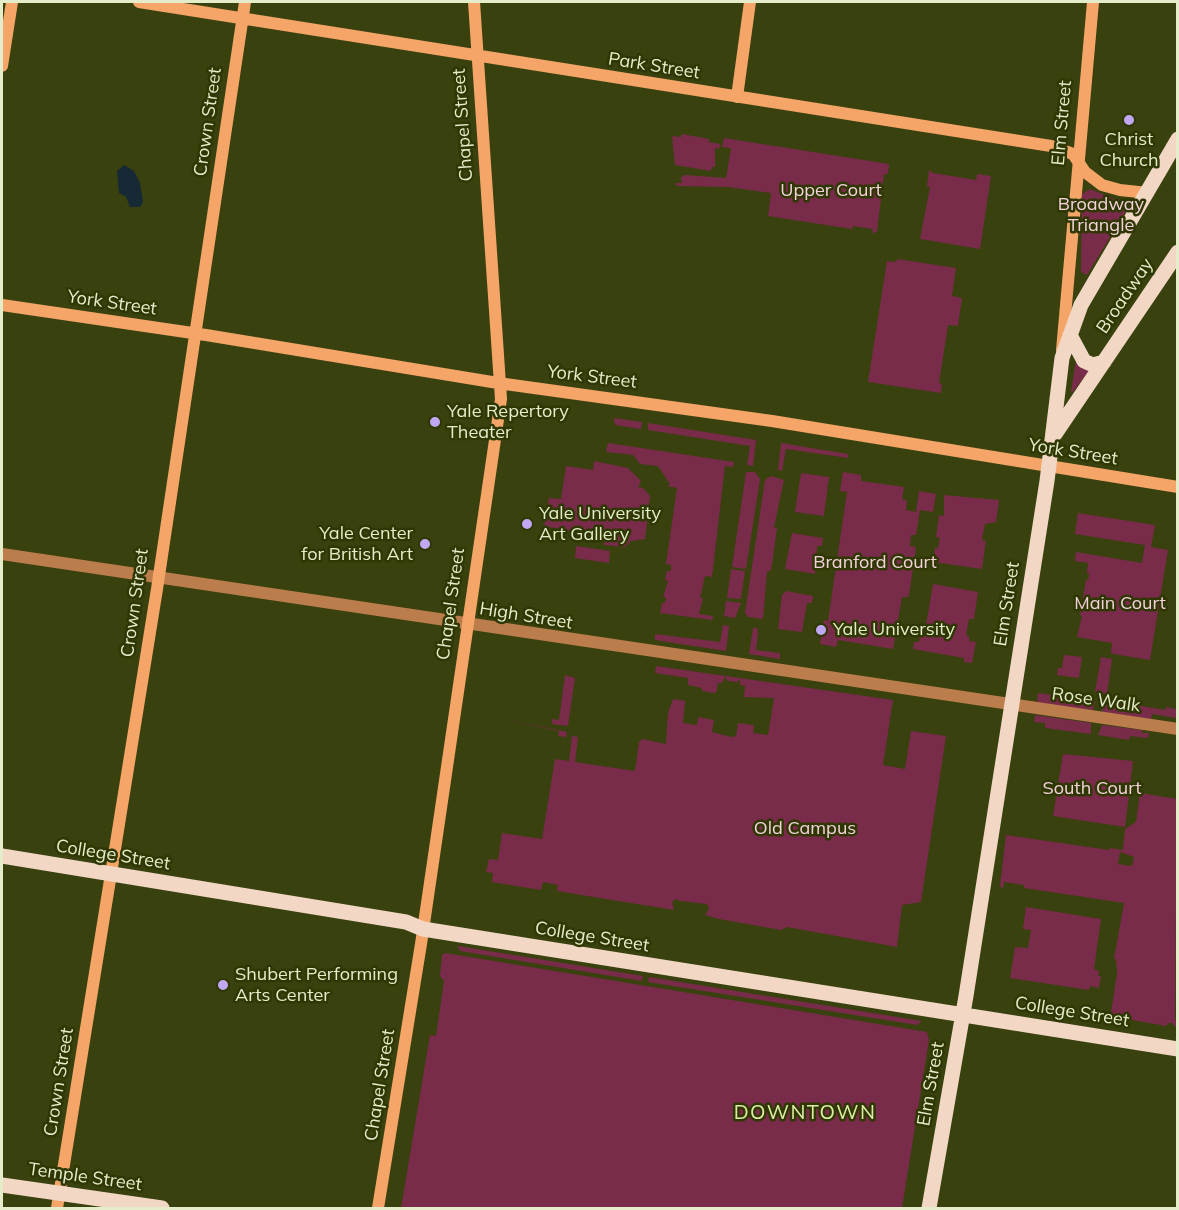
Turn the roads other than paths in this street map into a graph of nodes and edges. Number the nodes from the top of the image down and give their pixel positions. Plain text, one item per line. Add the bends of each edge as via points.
1 (12, 2) edge
2 (139, 2) edge
3 (244, 2) edge
4 (474, 2) edge
5 (750, 2) edge
6 (1093, 2) edge
7 (242, 17) junction
8 (477, 55) junction
9 (2, 66) edge
10 (737, 97) junction
11 (1178, 139) edge
12 (1078, 161) junction
13 (1148, 193) junction
14 (1178, 252) edge
15 (2, 305) edge
16 (194, 333) junction
17 (1070, 335) junction
18 (1062, 358) junction
19 (1104, 362) junction
20 (498, 383) junction
21 (1053, 436) junction
22 (1049, 467) junction
23 (1178, 487) edge
24 (2, 554) edge
25 (158, 578) junction
26 (466, 624) junction
27 (1010, 706) junction
28 (1178, 729) edge
29 (2, 856) edge
30 (110, 874) junction
31 (423, 929) junction
32 (962, 1014) junction
33 (1178, 1049) edge
34 (2, 1185) edge
35 (58, 1201) edge
36 (162, 1209) edge
37 (378, 1209) edge
38 (929, 1209) edge

1 - 9 main road
2 - 7 main road, Park Street
3 - 7 main road, Crown Street
4 - 8 main road, Chapel Street
5 - 10 main road
6 - 12 main road, Elm Street
7 - 8 main road, Park Street
7 - 16 main road, Crown Street
8 - 10 main road, Park Street
8 - 20 main road, Chapel Street
10 - 12 main road, Park Street via 1063,148
11 - 13 main road, Broadway
12 - 13 main road, Park Street via 1093,180 1120,190
12 - 18 main road, Elm Street
13 - 17 main road, Broadway via 1081,305
14 - 19 main road, Broadway
15 - 16 main road, York Street
16 - 20 main road, York Street
16 - 25 main road, Crown Street
17 - 18 main road, Broadway
17 - 19 main road, Broadway via 1084,361 1093,365
18 - 21 main road, Elm Street
19 - 21 main road, Broadway
20 - 22 main road, York Street
20 - 26 main road, Chapel Street via 501,399
21 - 22 main road, Elm Street
22 - 23 main road, York Street
22 - 27 main road, Elm Street
24 - 25 street, High Street
25 - 26 street, High Street
25 - 30 main road, Crown Street
26 - 27 street, High Street
26 - 31 main road, Chapel Street
27 - 28 street, Rose Walk
27 - 32 main road, Elm Street
29 - 30 main road, College Street
30 - 31 main road, College Street via 406,922
30 - 35 main road, Crown Street
31 - 32 main road, College Street
31 - 37 main road, Chapel Street
32 - 33 main road, College Street
32 - 38 main road, Elm Street
34 - 35 main road, Temple Street
35 - 36 main road, Temple Street

